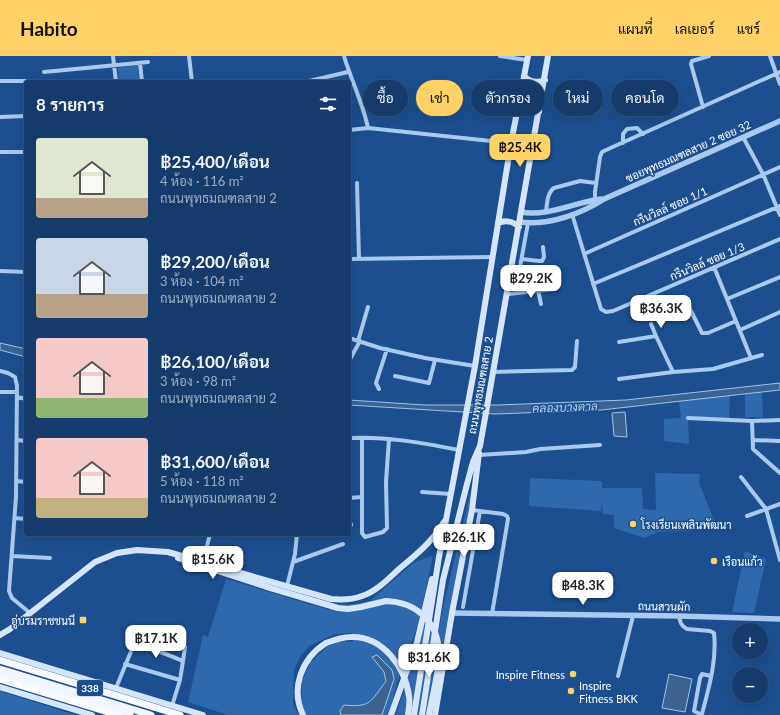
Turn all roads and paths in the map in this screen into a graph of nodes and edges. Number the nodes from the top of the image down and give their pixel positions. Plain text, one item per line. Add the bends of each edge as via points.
1 (113, 56) edge
2 (189, 56) edge
3 (344, 56) edge
4 (500, 56) edge
5 (548, 56) edge
6 (709, 56) edge
7 (770, 56) edge
8 (528, 58) edge
9 (148, 62) dead end
10 (140, 63) junction
11 (114, 66) junction
12 (44, 72) dead end
13 (348, 72) junction
14 (778, 73) edge
15 (524, 76) junction
16 (0, 80) edge
17 (116, 80) edge
18 (142, 80) edge
19 (192, 80) edge
20 (314, 80) edge
21 (523, 80) edge
22 (527, 80) edge
23 (545, 80) edge
24 (24, 81) edge
25 (780, 84) edge
26 (702, 107) junction
27 (24, 116) edge
28 (516, 116) edge
29 (538, 116) edge
30 (0, 117) edge
31 (780, 122) edge
32 (368, 128) junction
33 (351, 130) edge
34 (643, 134) junction
35 (743, 137) junction
36 (511, 143) junction
37 (623, 143) junction
38 (0, 152) edge
39 (24, 152) edge
40 (780, 167) edge
41 (763, 174) junction
42 (356, 183) dead end
43 (596, 183) junction
44 (604, 199) junction
45 (595, 200) junction
46 (569, 205) junction
47 (778, 207) edge
48 (522, 212) junction
49 (546, 212) junction
50 (572, 214) junction
51 (780, 215) edge
52 (498, 223) junction
53 (528, 223) junction
54 (519, 224) junction
55 (780, 239) edge
56 (543, 248) dead end
57 (584, 254) junction
58 (492, 257) junction
59 (351, 259) edge
60 (359, 259) junction
61 (522, 259) junction
62 (520, 267) dead end
63 (714, 267) junction
64 (0, 271) edge
65 (24, 272) edge
66 (780, 277) edge
67 (593, 284) junction
68 (555, 289) dead end
69 (538, 290) junction
70 (507, 294) junction
71 (727, 299) junction
72 (541, 304) dead end
73 (688, 305) dead end
74 (368, 307) dead end
75 (780, 312) edge
76 (736, 321) junction
77 (651, 324) dead end
78 (740, 330) junction
79 (656, 336) junction
80 (351, 339) edge
81 (359, 341) junction
82 (577, 341) dead end
83 (619, 342) dead end
84 (387, 349) junction
85 (762, 355) dead end
86 (351, 357) edge
87 (751, 358) junction
88 (435, 360) junction
89 (475, 366) junction
90 (0, 371) edge
91 (493, 372) junction
92 (673, 372) junction
93 (395, 376) dead end
94 (619, 378) dead end
95 (379, 389) dead end
96 (0, 392) edge
97 (17, 392) junction
98 (17, 397) junction
99 (24, 399) edge
100 (688, 418) dead end
101 (780, 420) edge
102 (752, 421) junction
103 (351, 438) edge
104 (362, 438) junction
105 (389, 439) junction
106 (17, 440) junction
107 (753, 440) junction
108 (24, 441) edge
109 (780, 441) edge
110 (600, 445) dead end
111 (480, 446) junction
112 (460, 450) junction
113 (479, 454) junction
114 (780, 473) edge
115 (741, 477) dead end
116 (16, 481) junction
117 (24, 482) edge
118 (422, 492) dead end
119 (451, 494) junction
120 (362, 497) junction
121 (351, 498) edge
122 (780, 504) edge
123 (766, 509) junction
124 (472, 510) junction
125 (480, 511) junction
126 (747, 516) dead end
127 (15, 518) junction
128 (447, 518) junction
129 (24, 519) edge
130 (210, 536) edge
131 (297, 536) edge
132 (780, 541) edge
133 (775, 543) junction
134 (343, 544) dead end
135 (168, 552) junction
136 (12, 556) junction
137 (439, 557) junction
138 (50, 558) dead end
139 (780, 560) edge
140 (203, 562) junction
141 (293, 562) junction
142 (286, 586) junction
143 (463, 607) dead end
144 (452, 613) junction
145 (30, 614) junction
146 (492, 614) junction
147 (633, 616) junction
148 (679, 616) junction
149 (780, 619) edge
150 (150, 632) dead end
151 (0, 635) edge
152 (145, 647) junction
153 (185, 647) dead end
154 (0, 654) edge
155 (0, 660) edge
156 (183, 661) junction
157 (125, 664) junction
158 (0, 669) edge
159 (0, 675) edge
160 (618, 676) dead end
161 (711, 676) junction
162 (0, 679) edge
163 (180, 680) junction
164 (0, 687) edge
165 (116, 688) junction
166 (172, 706) junction
167 (422, 714) edge
168 (92, 715) edge
169 (118, 715) edge
170 (130, 715) edge
171 (151, 715) edge
172 (180, 715) edge
173 (203, 715) edge
174 (303, 715) edge
175 (391, 715) edge
176 (408, 715) edge
177 (414, 715) edge
178 (429, 715) edge
179 (435, 715) edge

1 - 11 street
2 - 19 street
3 - 13 street
4 - 8 street
5 - 23 main road, ถนนพุทธมณฑลสาย 2
6 - 26 street via 692,61 691,64
7 - 14 street
8 - 15 main road, ถนนพุทธมณฑลสาย 2
9 - 10 street
10 - 11 street
10 - 18 street
11 - 12 street
11 - 17 street
13 - 20 street
13 - 32 street
14 - 25 street
14 - 26 street
15 - 21 main road, ถนนพุทธมณฑลสาย 2
15 - 22 main road
16 - 24 street
26 - 34 street
27 - 30 street
28 - 36 main road, ถนนพุทธมณฑลสาย 2
29 - 48 main road, ถนนพุทธมณฑลสาย 2
31 - 35 street, ซอยพุทธมณฑลสาย 2 ซอย 32
32 - 33 street
32 - 36 street
34 - 37 street
34 - 37 street via 637,128 627,129 623,134
35 - 41 street
35 - 44 street, ซอยพุทธมณฑลสาย 2 ซอย 32
36 - 52 main road, ถนนพุทธมณฑลสาย 2
37 - 43 street via 602,152
38 - 39 street
40 - 41 street, กรีนวิลล์ ซอย 1/1
41 - 47 street
41 - 57 street, กรีนวิลล์ ซอย 1/1
42 - 60 street
43 - 45 street
43 - 49 street via 580,181 554,188 549,194
44 - 45 street, ซอยพุทธมณฑลสาย 2 ซอย 32
44 - 50 street, ซอยพุทธมณฑลสาย 2 ซอย 32 via 590,208
45 - 46 street, ซอยพุทธมณฑลสาย 2 ซอย 32
46 - 49 street, ซอยพุทธมณฑลสาย 2 ซอย 32
46 - 50 street
47 - 51 street
47 - 67 street
48 - 49 street, ซอยพุทธมณฑลสาย 2 ซอย 32
48 - 54 main road, ถนนพุทธมณฑลสาย 2
50 - 53 street, ซอยพุทธมณฑลสาย 2 ซอย 32 via 546,222
50 - 57 street, กรีนวิลล์ ซอย 1/3
52 - 54 main road via 502,221
52 - 58 main road, ถนนพุทธมณฑลสาย 2
53 - 54 street, ซอยพุทธมณฑลสาย 2 ซอย 32
53 - 61 street
54 - 70 main road, ถนนพุทธมณฑลสาย 2
55 - 63 street, กรีนวิลล์ ซอย 1/3
56 - 61 street via 542,261
57 - 67 street, กรีนวิลล์ ซอย 1/3
58 - 60 street
58 - 89 main road, ถนนพุทธมณฑลสาย 2
59 - 60 street
61 - 62 street
63 - 67 street, กรีนวิลล์ ซอย 1/3 via 611,312 601,309
63 - 71 street
64 - 65 street
66 - 71 street
68 - 69 street
69 - 70 street
69 - 72 street
70 - 91 main road, ถนนพุทธมณฑลสาย 2
71 - 76 street
73 - 76 street via 702,333
74 - 81 street
75 - 78 street
76 - 78 street
77 - 79 street
78 - 87 street
79 - 83 street
79 - 92 street
80 - 81 street
81 - 84 street
81 - 86 street
82 - 91 street via 575,367 572,370
84 - 88 street
84 - 95 street via 376,383
85 - 87 street
87 - 92 street via 713,369
88 - 89 street
88 - 93 street via 429,383
89 - 112 main road, ถนนพุทธมณฑลสาย 2
90 - 97 street via 15,377
91 - 111 main road, ถนนพุทธมณฑลสาย 2
92 - 94 street
96 - 97 street
97 - 98 street
98 - 99 street
98 - 106 street
100 - 102 street
101 - 102 street
102 - 107 street
103 - 104 street
104 - 105 street
104 - 120 street
105 - 112 street
105 - 120 street via 386,531 366,537 363,535
106 - 108 street
106 - 116 street
107 - 109 street
107 - 114 street via 753,449
110 - 113 street
111 - 113 main road
111 - 167 main road, ถนนพุทธมณฑลสาย 2 via 466,484 443,580
112 - 119 main road, ถนนพุทธมณฑลสาย 2
113 - 124 main road
115 - 123 street
116 - 117 street
116 - 127 street
118 - 119 street
119 - 128 main road, ถนนพุทธมณฑลสาย 2
120 - 121 street
122 - 123 street
123 - 126 street
123 - 133 street
124 - 125 street
124 - 144 main road
125 - 143 street
125 - 146 street via 503,514 508,519
127 - 129 street
127 - 136 street
128 - 137 main road, ถนนพุทธมณฑลสาย 2
128 - 142 main road via 422,550 369,593 350,599 331,599
130 - 140 street
131 - 141 street
132 - 133 street
133 - 139 street
134 - 141 street
135 - 140 main road
135 - 145 main road via 137,550 103,558
135 - 178 main road, bridge via 188,562 338,608 348,609 392,602 402,603 419,611 435,632 439,652
136 - 138 street
136 - 145 street via 9,591 12,598
137 - 175 main road via 416,642
137 - 177 main road, ถนนพุทธมณฑลสาย 2
140 - 142 main road
141 - 142 street
144 - 146 street, ถนนสวนผัก
144 - 179 main road
145 - 151 main road
146 - 147 street, ถนนสวนผัก
147 - 148 street, ถนนสวนผัก
147 - 160 street
148 - 149 street, ถนนสวนผัก
148 - 161 street via 682,626 687,629 710,630 714,633 716,648
150 - 152 street
152 - 156 street
152 - 157 street via 134,647
153 - 156 street
154 - 165 main road, 338
155 - 172 highway, 338
156 - 163 street
157 - 163 street
157 - 165 street
158 - 171 main road, 338
159 - 170 main road, 338
161 - 161 street via 702,714 700,714 694,711 700,678 702,674
162 - 169 highway, 338
163 - 166 street
164 - 168 main road, 338
165 - 166 main road, 338
166 - 173 main road, 338
174 - 176 main road, bridge via 297,695 304,664 326,643 351,637 369,640 380,645 389,654 403,675 409,698

